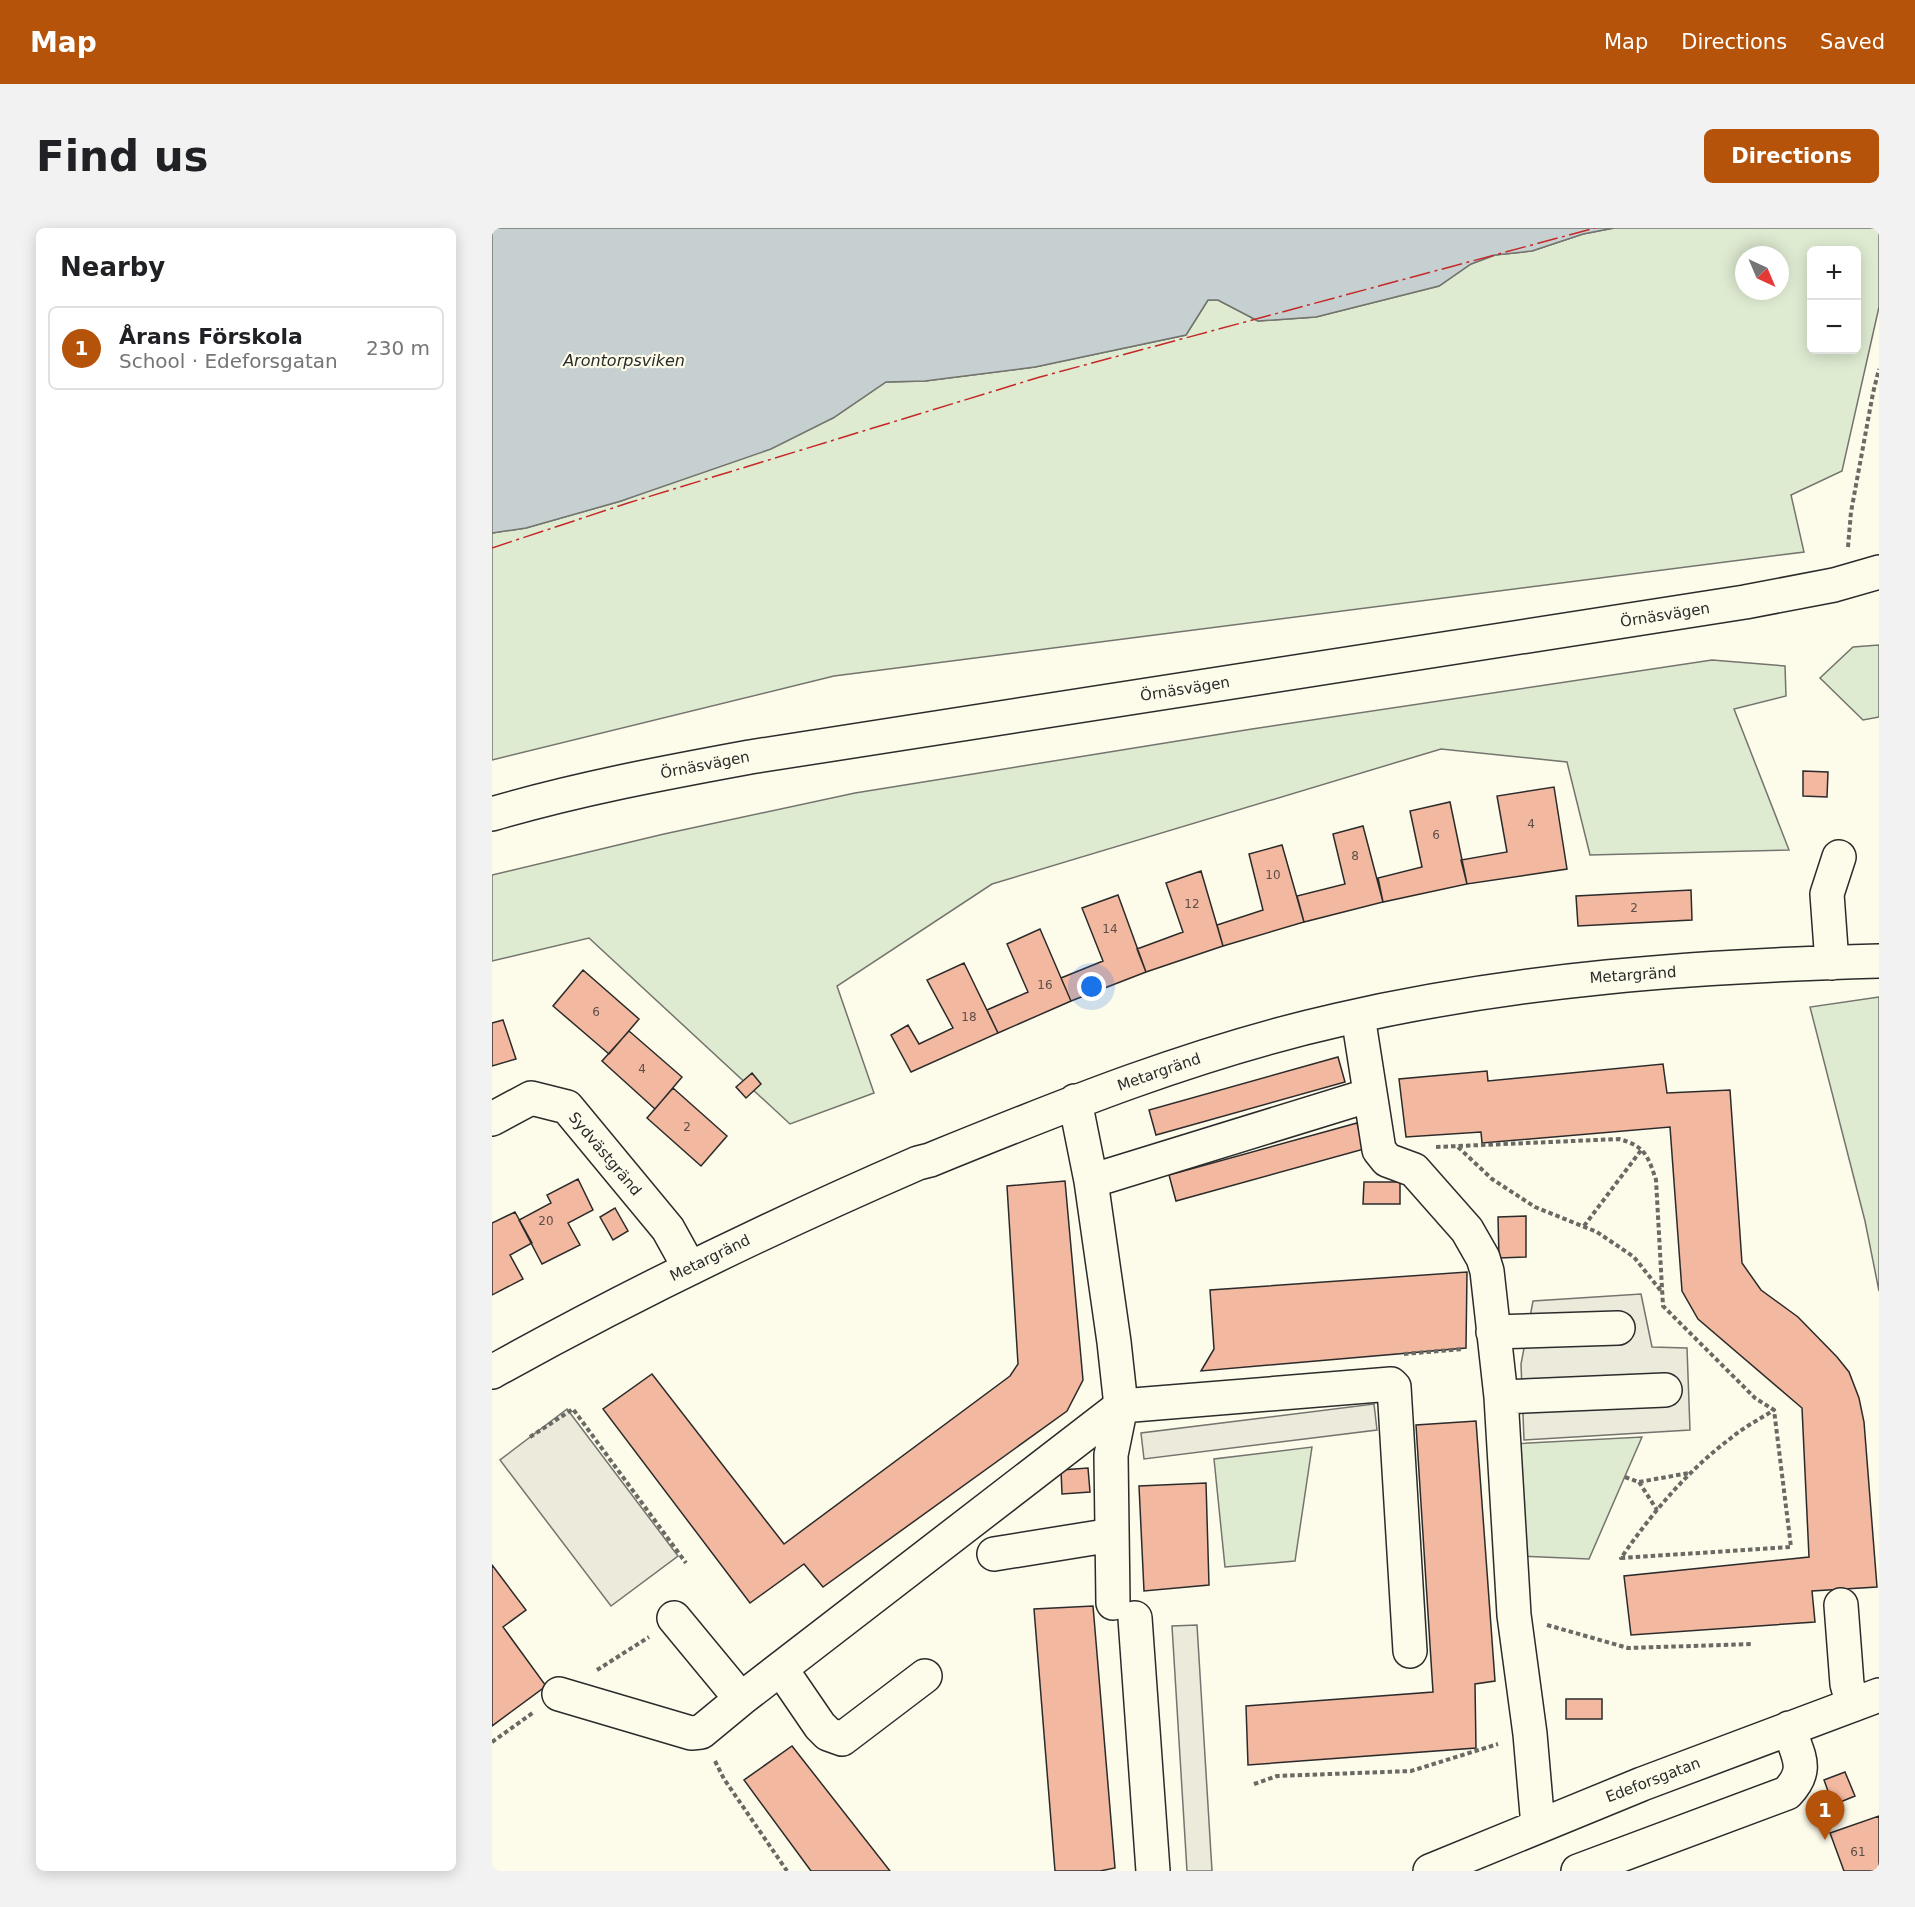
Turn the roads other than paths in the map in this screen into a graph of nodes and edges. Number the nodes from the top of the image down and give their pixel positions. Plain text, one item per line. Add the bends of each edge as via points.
1 (1864, 576) edge
2 (492, 814) edge
3 (1839, 857) dead end
4 (1879, 962) edge
5 (1832, 963) junction
6 (1358, 1016) junction
7 (1370, 1095) junction
8 (1075, 1101) junction
9 (492, 1119) edge
10 (1091, 1181) junction
11 (689, 1267) junction
12 (1618, 1328) dead end
13 (1494, 1332) junction
14 (492, 1372) edge
15 (1665, 1390) dead end
16 (1501, 1397) junction
17 (1121, 1406) junction
18 (1112, 1535) junction
19 (994, 1554) dead end
20 (1841, 1605) dead end
21 (674, 1618) dead end
22 (1410, 1651) dead end
23 (781, 1669) junction
24 (925, 1676) dead end
25 (559, 1694) dead end
26 (741, 1699) junction
27 (1866, 1700) edge
28 (1789, 1728) junction
29 (1538, 1826) junction
30 (1153, 1871) edge
31 (1430, 1871) edge
32 (1578, 1871) edge

1 - 2 street, Örnäsvägen via 1724,605 750,756 629,780
3 - 5 street via 1827,894
4 - 5 street, Metargränd
5 - 6 street, Metargränd via 1575,980 1469,994
6 - 7 street
6 - 8 street, Metargränd via 1177,1065
7 - 10 street
7 - 13 street via 1379,1150 1387,1160 1413,1170 1467,1230 1483,1258
8 - 10 street
8 - 11 street, Metargränd via 836,1198
9 - 11 street, Sydvästgränd via 531,1098 567,1107 668,1229
10 - 17 street
11 - 14 street, Metargränd
12 - 13 street
13 - 16 street
15 - 16 street
16 - 29 street via 1514,1615
17 - 18 street via 1111,1455
17 - 22 street via 1391,1384 1395,1387
17 - 23 street
18 - 19 street
18 - 30 street
20 - 27 street via 1847,1684
21 - 26 street
23 - 24 street via 820,1726 842,1739
23 - 26 street
25 - 26 street via 682,1731 701,1732
27 - 28 street, Edeforsgatan
28 - 29 street, Edeforsgatan
28 - 32 street via 1802,1771 1787,1793
29 - 31 street, Edeforsgatan

